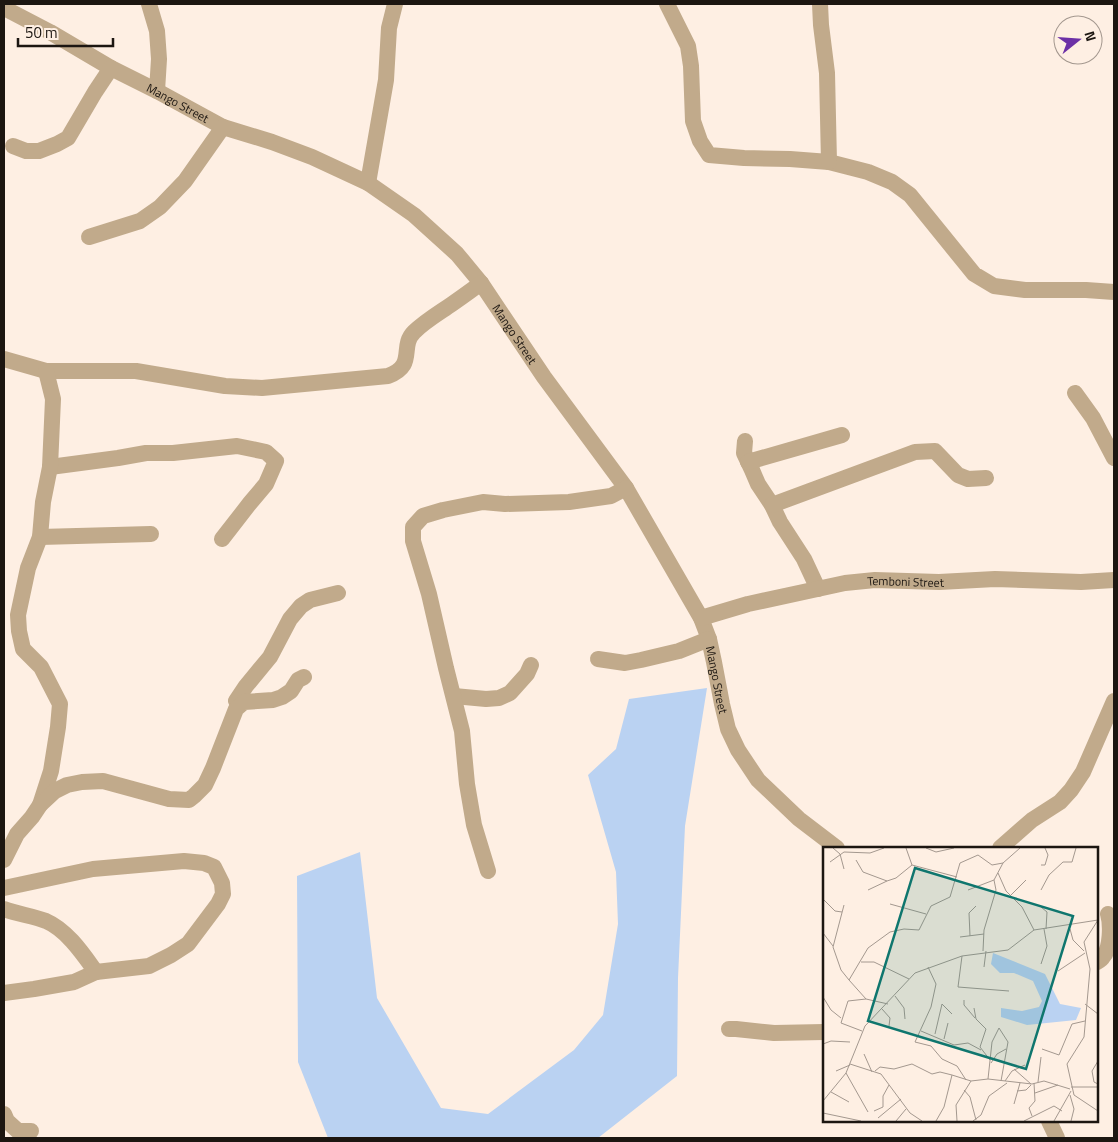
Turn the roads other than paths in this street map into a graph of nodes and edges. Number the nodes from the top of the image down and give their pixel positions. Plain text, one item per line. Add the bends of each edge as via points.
1 (149, 4) edge
2 (395, 4) edge
3 (668, 4) edge
4 (820, 4) edge
5 (4, 8) edge
6 (110, 68) junction
7 (157, 91) junction
8 (223, 127) junction
9 (13, 146) dead end
10 (829, 162) junction
11 (368, 183) junction
12 (89, 237) dead end
13 (481, 283) junction
14 (1114, 292) edge
15 (4, 359) edge
16 (46, 371) junction
17 (1075, 393) dead end
18 (842, 435) dead end
19 (745, 441) dead end
20 (1114, 458) edge
21 (748, 462) junction
22 (50, 466) junction
23 (986, 478) dead end
24 (626, 488) junction
25 (772, 505) junction
26 (150, 534) dead end
27 (40, 537) junction
28 (222, 539) dead end
29 (1114, 580) edge
30 (818, 589) junction
31 (338, 593) dead end
32 (701, 618) junction
33 (709, 639) junction
34 (598, 659) dead end
35 (531, 665) dead end
36 (304, 677) dead end
37 (454, 696) junction
38 (236, 701) dead end
39 (1114, 701) edge
40 (40, 805) junction
41 (836, 847) edge
42 (1001, 847) edge
43 (4, 860) edge
44 (488, 871) dead end
45 (4, 888) edge
46 (4, 908) edge
47 (1108, 914) dead end
48 (1098, 961) edge
49 (96, 972) junction
50 (4, 993) edge
51 (729, 1029) dead end
52 (823, 1032) edge
53 (4, 1114) edge
54 (1049, 1122) edge
55 (31, 1132) dead end
56 (1057, 1138) edge

1 - 7 street via 157,31
2 - 11 street via 388,28 386,80
3 - 10 street via 688,46 693,121 709,154
4 - 10 street via 827,73
5 - 6 street, Mango Street
6 - 7 street, Mango Street
6 - 9 street via 68,138 39,152
7 - 8 street, Mango Street
8 - 11 street, Mango Street via 312,157
8 - 12 street via 185,180 160,207 140,221
10 - 14 street via 884,178 910,195 974,274 994,286
11 - 13 street, Mango Street via 414,214 457,254
13 - 16 street via 414,332 407,343 404,364 388,376 262,388 225,386 136,371
13 - 24 street, Mango Street via 544,377
15 - 16 street
16 - 22 street via 52,399
17 - 20 street via 1093,418
18 - 21 street
19 - 21 street via 744,452
21 - 25 street
22 - 27 street
22 - 28 street via 146,453 237,446 266,452 276,461 266,484
23 - 25 street via 958,476 935,451 928,450 906,455
24 - 32 street, Mango Street
24 - 37 street via 611,496 569,502 482,502 423,516 413,527 413,542
25 - 30 street
26 - 27 street
27 - 40 street via 28,568 18,615 24,649 41,666 60,704 52,771
29 - 30 street, Temboni Street via 875,580
30 - 32 street, Temboni Street
31 - 38 street via 310,600 301,606 290,619 270,657
32 - 33 street, Mango Street
33 - 34 street via 679,651 625,663
33 - 41 street, Mango Street via 728,729 738,750 758,780 799,819
35 - 37 street via 510,693 499,698
36 - 40 street via 282,697 244,702 236,709 213,768 204,785 189,800 169,799 103,782 82,782 55,791
37 - 44 street via 462,731 474,824
39 - 42 street via 1083,772 1071,790
40 - 43 street via 17,834
45 - 49 street via 118,866 184,861 214,867 222,883 223,894 188,944 149,966
46 - 49 street via 47,921 60,930 81,950
47 - 48 street via 1107,951
49 - 50 street via 74,982
51 - 52 street via 774,1034
53 - 55 street via 18,1130
54 - 56 street

